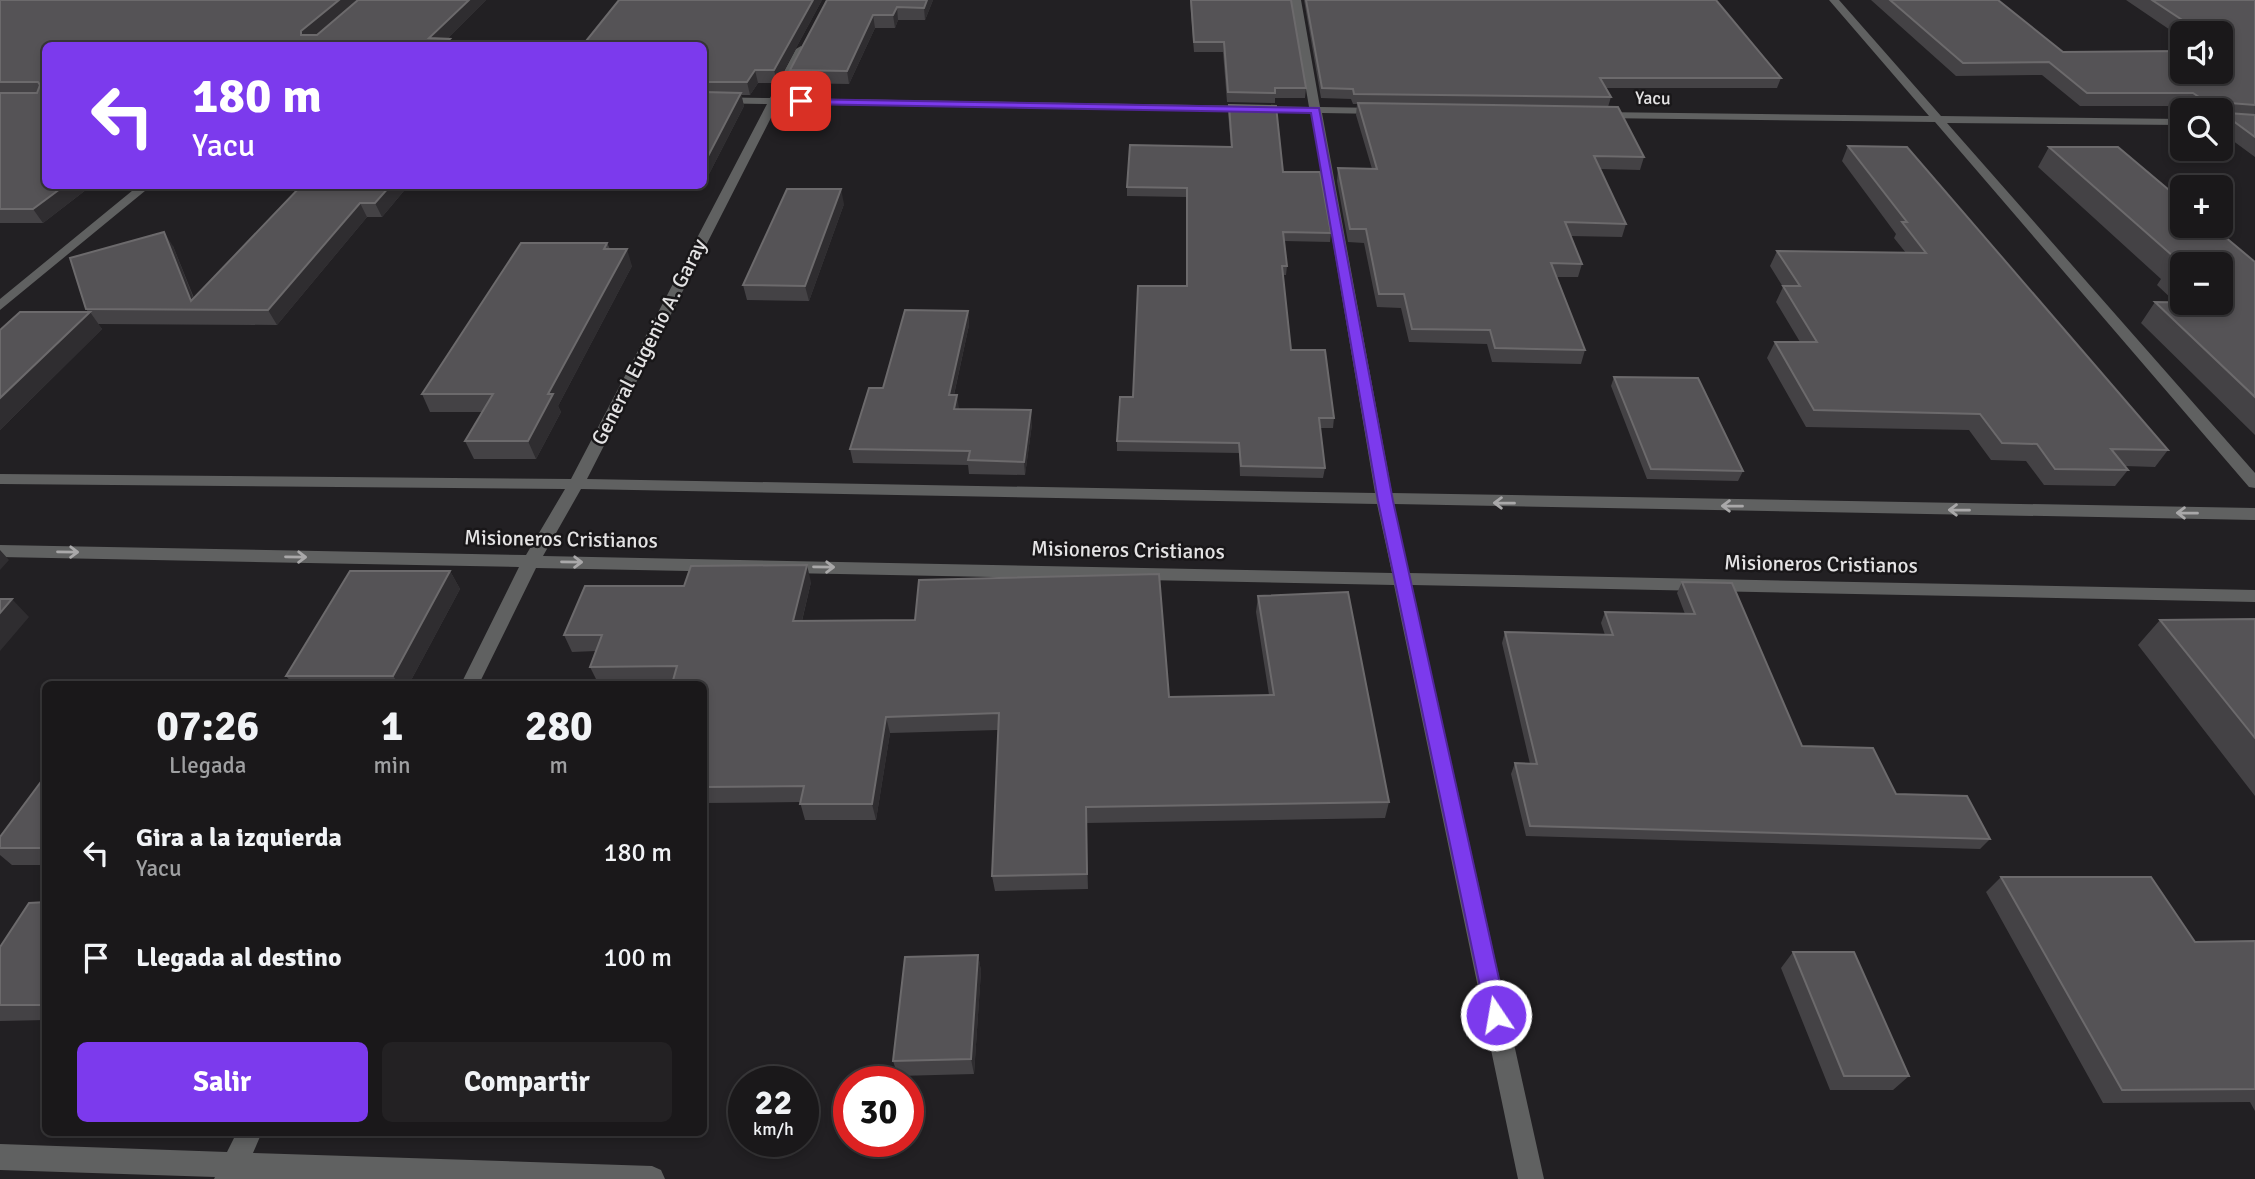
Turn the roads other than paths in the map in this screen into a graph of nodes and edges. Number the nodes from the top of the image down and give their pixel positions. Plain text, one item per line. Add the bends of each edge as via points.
1 (1296, 0) edge
2 (1835, 0) edge
3 (810, 33) edge
4 (707, 100) edge
5 (774, 100) junction
6 (1315, 110) junction
7 (1398, 111) edge
8 (1592, 115) edge
9 (1937, 121) junction
10 (2170, 122) edge
11 (141, 189) edge
12 (0, 306) edge
13 (0, 479) edge
14 (2255, 483) edge
15 (576, 484) junction
16 (1385, 501) junction
17 (2255, 514) edge
18 (0, 551) edge
19 (531, 561) junction
20 (1404, 578) junction
21 (2255, 597) edge
22 (471, 681) edge
23 (248, 1136) edge
24 (0, 1157) edge
25 (230, 1172) edge
26 (652, 1179) edge
27 (1531, 1179) edge

1 - 6 street
2 - 9 street
3 - 5 street, General Eugenio A. Garay
4 - 5 street
5 - 6 street
5 - 15 street, General Eugenio A. Garay
6 - 7 street
6 - 16 street
8 - 9 street, Yacu
9 - 10 street, Yacu
9 - 14 street
11 - 12 street
13 - 15 street
15 - 16 street
15 - 19 street, General Eugenio A. Garay
17 -> 16 street
16 - 20 street
18 -> 19 street, Misioneros Cristianos
19 -> 20 street, Misioneros Cristianos
19 - 22 street, General Eugenio A. Garay
20 - 21 street, Misioneros Cristianos
20 - 27 street
23 - 25 street
24 - 25 street
25 - 26 street

